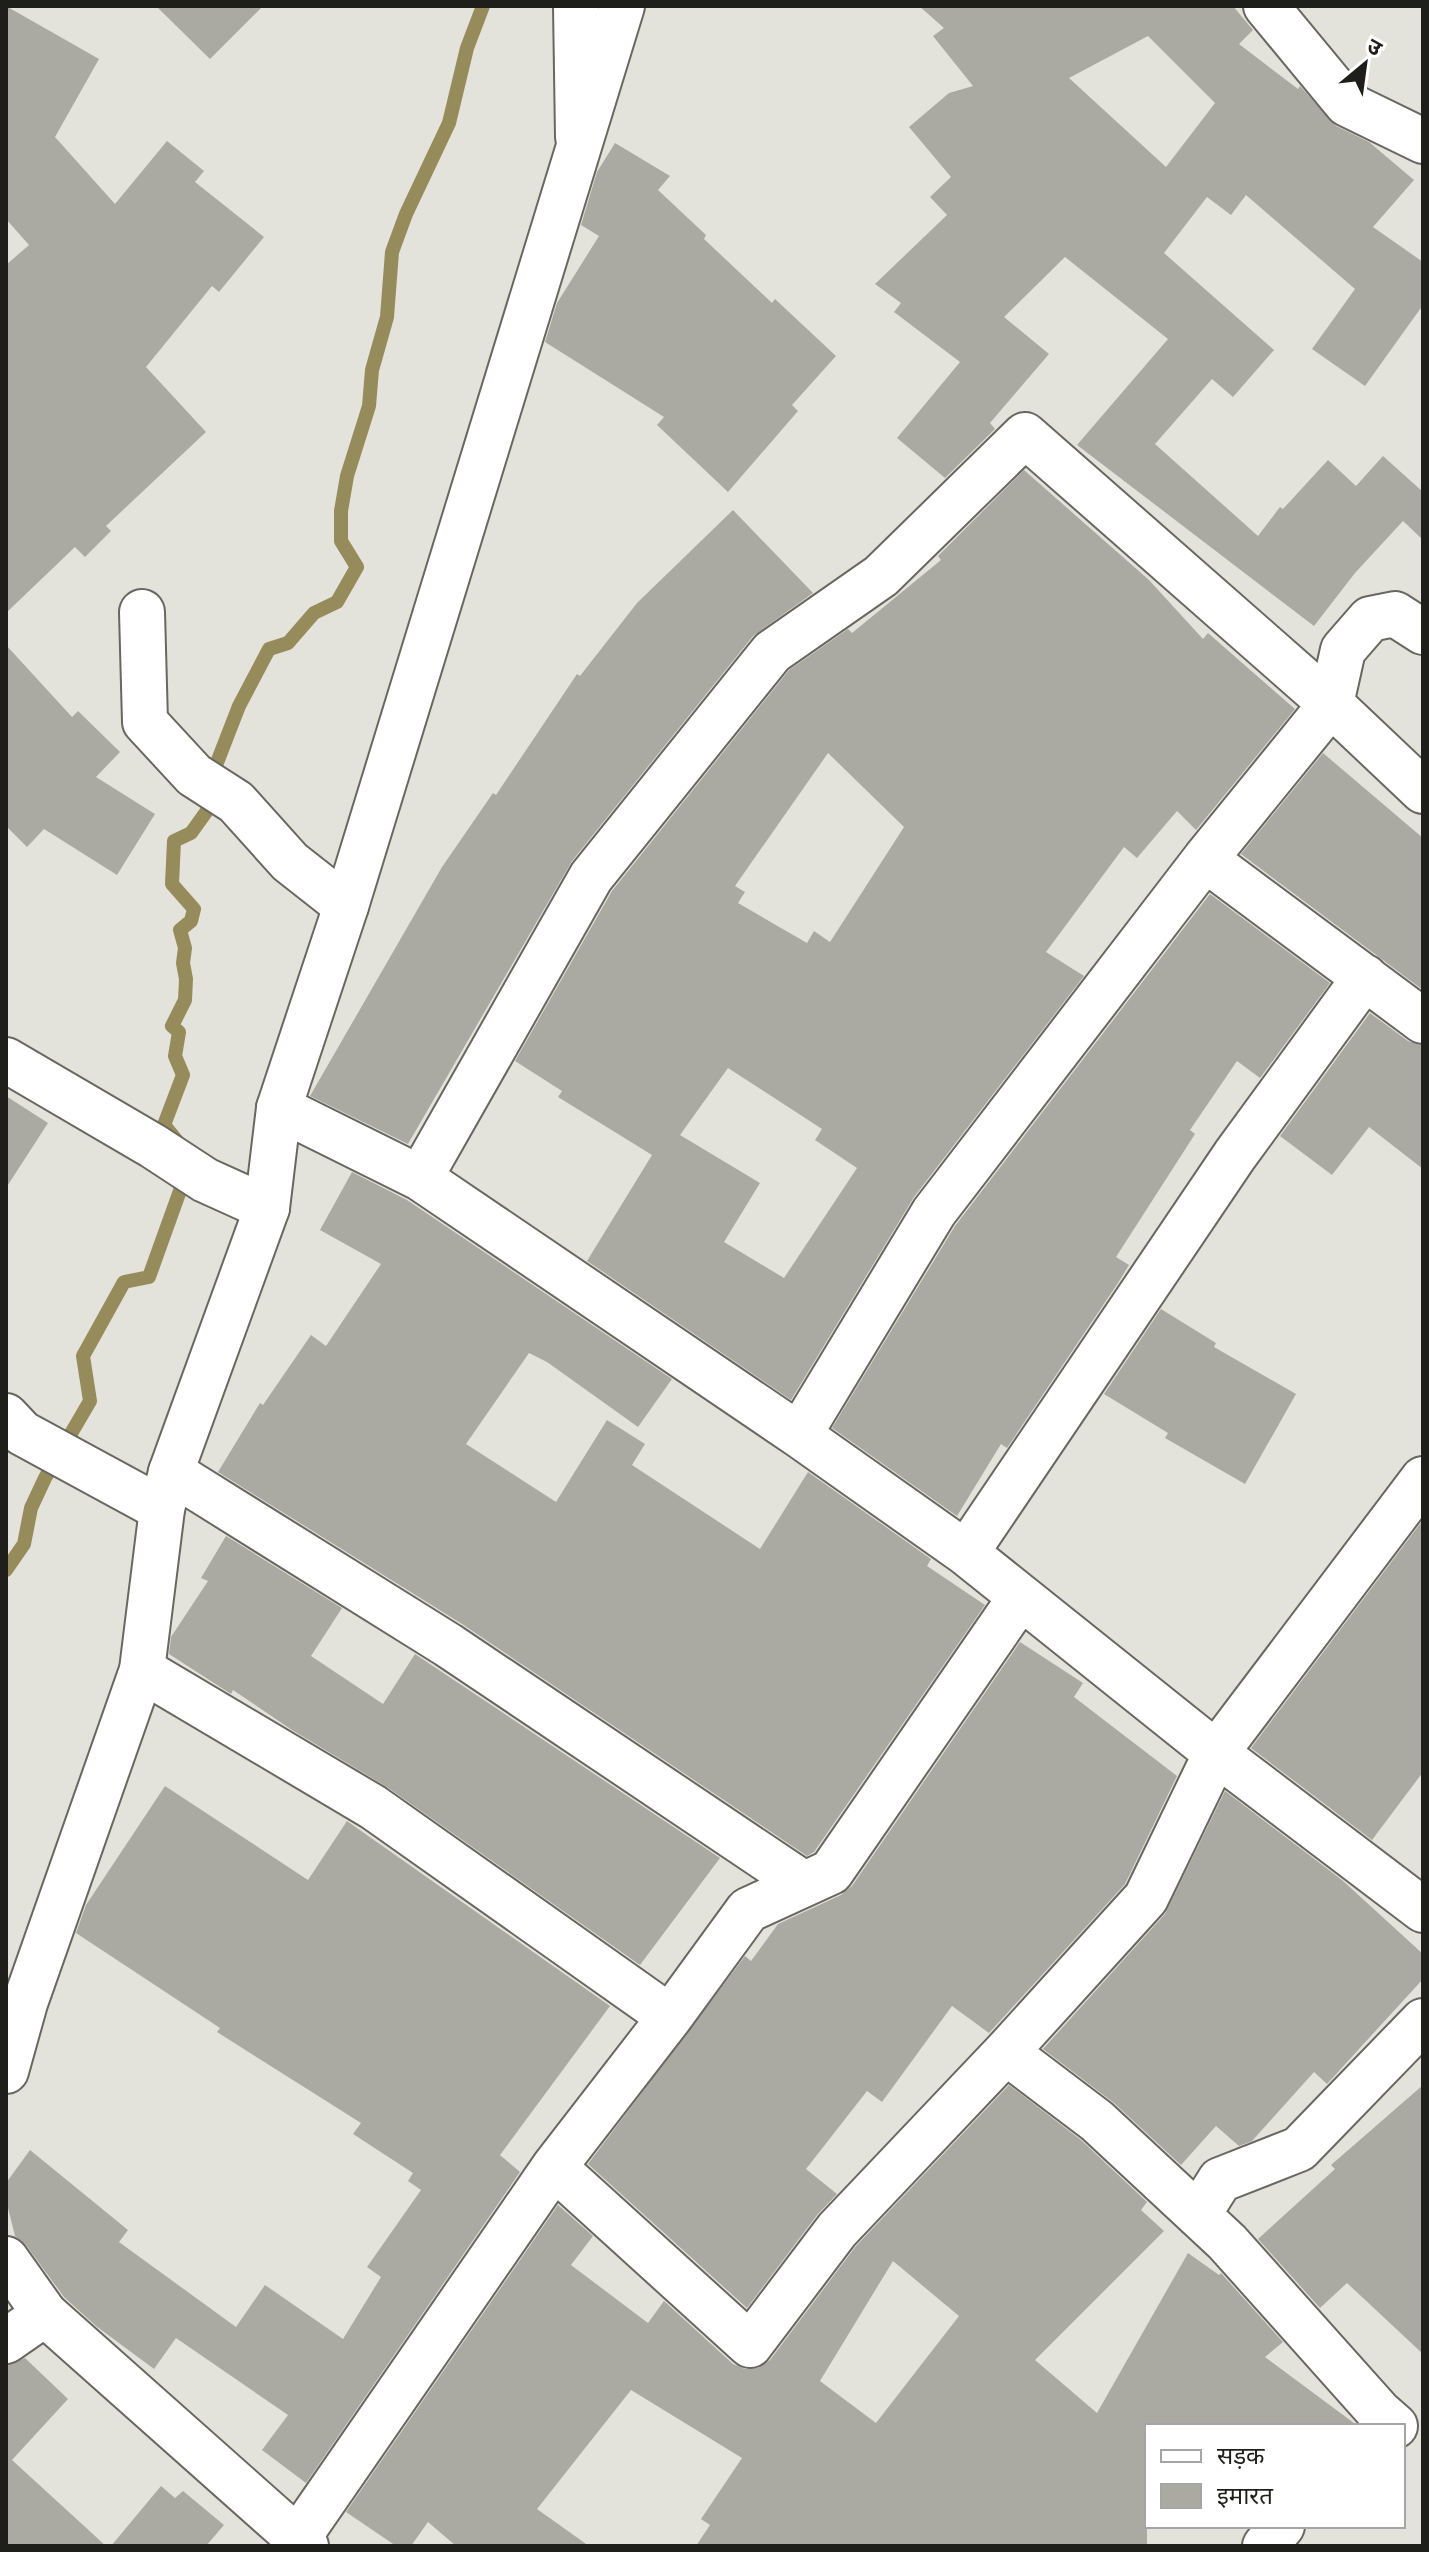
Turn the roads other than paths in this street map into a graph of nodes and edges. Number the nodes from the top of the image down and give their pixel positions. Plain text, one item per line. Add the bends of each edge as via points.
1 (576, 6) edge
2 (622, 6) edge
3 (1266, 6) edge
4 (1423, 141) edge
5 (578, 147) junction
6 (142, 612) dead end
7 (1423, 632) edge
8 (1331, 704) junction
9 (1423, 791) edge
10 (1205, 859) junction
11 (346, 906) junction
12 (1365, 977) junction
13 (1423, 1021) edge
14 (6, 1060) edge
15 (279, 1108) junction
16 (420, 1178) junction
17 (267, 1208) junction
18 (22, 1429) edge
19 (799, 1435) junction
20 (1423, 1479) edge
21 (167, 1490) junction
22 (966, 1553) junction
23 (1020, 1598) junction
24 (142, 1670) junction
25 (1216, 1753) junction
26 (804, 1884) junction
27 (1423, 1911) edge
28 (16, 1992) edge
29 (670, 2017) junction
30 (1423, 2021) edge
31 (1006, 2052) junction
32 (6, 2071) edge
33 (554, 2167) junction
34 (1198, 2215) junction
35 (6, 2259) edge
36 (45, 2314) junction
37 (6, 2341) edge
38 (1386, 2424) edge
39 (1405, 2437) edge
40 (1423, 2449) edge
41 (1280, 2528) edge
42 (302, 2542) edge
43 (1265, 2546) edge

1 - 5 street
2 - 5 street
3 - 4 street via 1347,104
5 - 11 street
6 - 11 street via 145,722 194,775 236,802 290,862
7 - 8 street via 1395,614 1370,619 1343,650
8 - 9 street
8 - 10 street
8 - 16 street via 1025,435 881,576 762,663 591,877
10 - 12 street
10 - 19 street via 934,1212
11 - 15 street
12 - 13 street
12 - 22 street via 1235,1155
14 - 17 street via 192,1172
15 - 16 street
15 - 17 street
16 - 19 street
17 - 21 street
18 - 21 street via 107,1480
19 - 22 street
20 - 25 street
21 - 24 street
21 - 26 street via 448,1645
22 - 23 street
23 - 25 street
23 - 26 street via 831,1872
24 - 28 street
24 - 29 street via 373,1807
25 - 27 street
25 - 31 street via 1146,1898
26 - 29 street via 748,1910
28 - 32 street
29 - 33 street
30 - 34 street via 1299,2149 1220,2180
31 - 33 street via 837,2230 750,2345
31 - 34 street via 1097,2121
33 - 42 street
34 - 38 street
35 - 36 street
36 - 37 street
36 - 42 street
39 - 40 street
41 - 43 street

